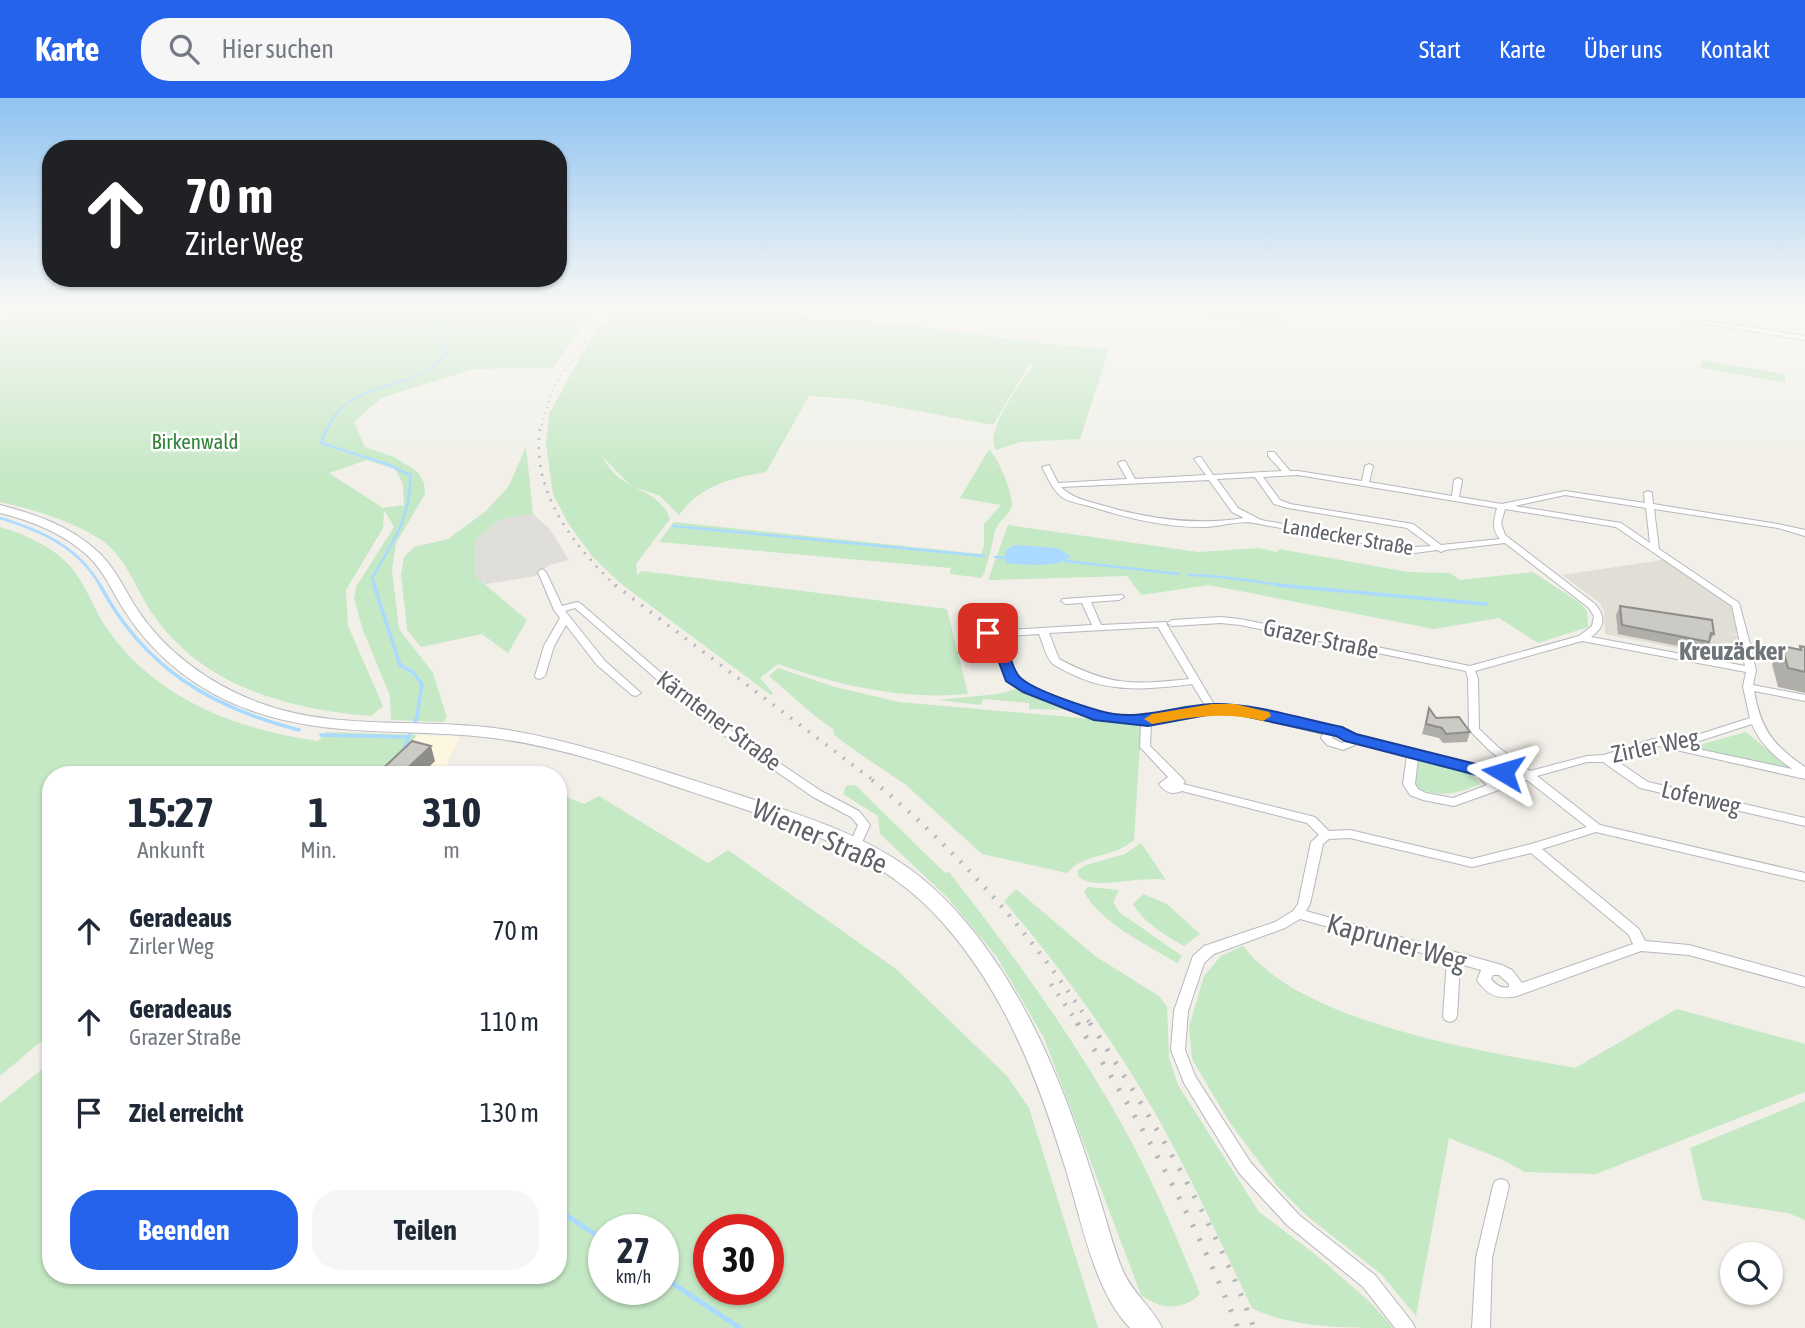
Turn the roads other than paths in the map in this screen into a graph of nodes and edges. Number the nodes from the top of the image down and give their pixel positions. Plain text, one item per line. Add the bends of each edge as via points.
1 (1271, 454) dead end
2 (1198, 459) dead end
3 (1122, 463) dead end
4 (1369, 466) dead end
5 (1046, 467) dead end
6 (1287, 473) junction
7 (1257, 475) junction
8 (1211, 477) junction
9 (1458, 480) dead end
10 (1133, 482) junction
11 (1365, 484) junction
12 (1055, 485) junction
13 (1648, 493) dead end
14 (1455, 499) junction
15 (1502, 506) junction
16 (1650, 506) junction
17 (1746, 508) dead end
18 (0, 509) edge
19 (1250, 519) junction
20 (1749, 521) junction
21 (1618, 525) junction
22 (1653, 531) junction
23 (1805, 533) edge
24 (1504, 541) junction
25 (1441, 549) junction
26 (1655, 549) junction
27 (542, 572) dead end
28 (1119, 597) dead end
29 (1086, 600) junction
30 (1066, 601) dead end
31 (995, 611) dead end
32 (562, 614) junction
33 (1166, 625) junction
34 (1098, 628) junction
35 (1044, 631) junction
36 (1002, 634) junction
37 (1583, 638) junction
38 (1795, 645) dead end
39 (1746, 646) junction
40 (1802, 657) edge
41 (1469, 669) junction
42 (1751, 670) junction
43 (540, 676) dead end
44 (1194, 681) junction
45 (1748, 687) junction
46 (636, 693) dead end
47 (1805, 698) edge
48 (1212, 709) junction
49 (1753, 720) junction
50 (1148, 721) junction
51 (1672, 746) junction
52 (1413, 754) junction
53 (1605, 758) junction
54 (1805, 774) edge
55 (1528, 776) junction
56 (1504, 784) junction
57 (1805, 822) edge
58 (1596, 828) junction
59 (1326, 835) junction
60 (855, 846) junction
61 (1533, 848) junction
62 (1805, 877) edge
63 (1298, 914) junction
64 (1641, 946) junction
65 (1454, 958) junction
66 (1497, 970) junction
67 (1805, 982) edge
68 (1512, 992) junction
69 (1450, 1016) dead end
70 (1501, 1186) dead end
71 (1147, 1328) edge
72 (1406, 1328) edge
73 (1481, 1328) edge

1 - 6 street
2 - 8 street, Landecker Straße
3 - 10 street
4 - 11 street
5 - 12 street
6 - 7 street
6 - 11 street
7 - 8 street
7 - 25 street via 1277,502 1410,526
8 - 10 street
8 - 19 street, Landecker Straße via 1235,510
9 - 14 street
10 - 12 street
11 - 14 street
12 - 19 street via 1076,500 1165,523 1203,525
13 - 16 street
14 - 15 street
15 - 16 street via 1556,489
15 - 21 street
15 - 24 street via 1497,523
16 - 20 street
16 - 22 street
17 - 20 street
18 - 60 street, Wiener Straße via 33,518 80,542 101,562 145,631 215,688 250,705 348,727 505,734 551,743 789,817
19 - 25 street, Landecker Straße via 1415,550
20 - 23 street
21 - 22 street
21 - 26 street
22 - 26 street
24 - 25 street, Landecker Straße
24 - 37 street via 1597,611 1598,626
26 - 39 street via 1732,600
27 - 32 street, Kärntener Straße
28 - 29 street
29 - 30 street
29 - 34 street
31 - 36 street
32 - 43 street
32 - 46 street, Kärntener Straße via 601,663
32 - 60 street, Kärntener Straße via 577,605 726,732 817,794 855,814 864,825
33 - 34 street, Grazer Straße
33 - 41 street, Grazer Straße via 1240,622
33 - 44 street
34 - 35 street, Grazer Straße
35 - 36 street, Grazer Straße
35 - 44 street via 1055,661 1114,687
36 - 50 street via 1011,678 1028,689 1100,717
37 - 41 street
37 - 42 street
38 - 40 street
39 - 40 street
39 - 42 street
41 - 55 street via 1474,730
42 - 45 street
44 - 48 street
45 - 47 street
45 - 49 street
48 - 50 street
48 - 52 street via 1235,709 1330,732 1328,741 1339,746 1350,745 1350,738
49 - 51 street, Zirler Weg
49 - 54 street via 1763,740
50 - 59 street via 1145,747 1180,784 1311,820
51 - 53 street, Zirler Weg via 1653,742
51 - 54 street
52 - 56 street via 1484,771 1486,779
52 - 56 street, Zirler Weg via 1409,784 1423,796 1454,802
53 - 55 street, Zirler Weg
53 - 57 street, Loferweg via 1644,785
55 - 56 street, Zirler Weg
55 - 58 street
58 - 61 street
58 - 62 street
59 - 61 street via 1360,836 1472,863
59 - 63 street via 1317,842
60 - 71 street, Wiener Straße via 925,891 1008,996 1038,1056 1112,1277 1130,1310
61 - 64 street via 1634,932
63 - 65 street, Kapruner Weg
63 - 72 street via 1209,950 1198,960 1181,1011 1178,1050 1189,1079 1245,1168 1293,1220 1369,1281
64 - 67 street via 1689,950
64 - 68 street
65 - 66 street, Kapruner Weg
65 - 69 street
66 - 68 street via 1514,980
66 - 68 street via 1485,973 1486,984 1502,993
70 - 73 street via 1484,1258

